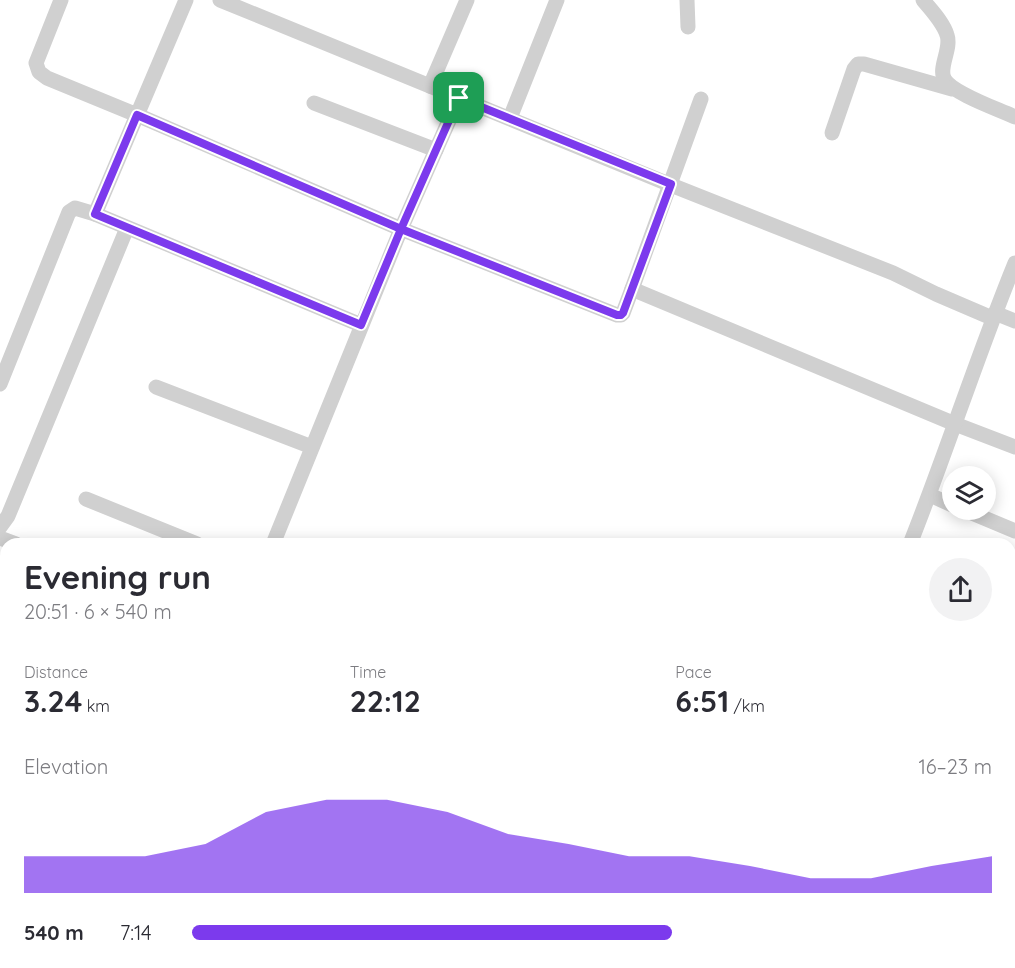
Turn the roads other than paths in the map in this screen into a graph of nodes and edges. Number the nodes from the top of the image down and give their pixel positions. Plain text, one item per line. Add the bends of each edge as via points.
1 (61, 0) edge
2 (186, 0) edge
3 (220, 0) edge
4 (467, 0) edge
5 (557, 0) edge
6 (687, 0) edge
7 (923, 0) edge
8 (687, 27) dead end
9 (430, 86) junction
10 (952, 88) junction
11 (459, 98) junction
12 (701, 99) dead end
13 (314, 103) dead end
14 (137, 115) junction
15 (1015, 117) edge
16 (510, 118) junction
17 (832, 133) dead end
18 (436, 150) junction
19 (671, 184) junction
20 (95, 214) junction
21 (127, 228) junction
22 (401, 229) junction
23 (1015, 263) edge
24 (632, 290) junction
25 (993, 315) junction
26 (1015, 321) edge
27 (361, 325) junction
28 (0, 384) edge
29 (156, 387) dead end
30 (955, 424) junction
31 (312, 447) junction
32 (1015, 447) edge
33 (930, 495) junction
34 (86, 499) dead end
35 (942, 500) edge
36 (989, 520) edge
37 (0, 527) edge
38 (1015, 531) edge
39 (182, 538) edge
40 (275, 538) edge
41 (912, 538) edge

1 - 14 street via 36,63 39,72
2 - 14 street
3 - 9 street
4 - 9 street
5 - 16 street
6 - 8 street
7 - 10 street via 948,35 942,75
9 - 11 street
10 - 15 street
10 - 17 street via 858,64
11 - 16 street
11 - 18 street
12 - 19 street
13 - 18 street
14 - 20 street
14 - 22 street
16 - 19 street
18 - 22 street
19 - 24 street
19 - 25 street
20 - 21 street
20 - 28 street via 75,208 69,212
21 - 27 street
21 - 37 street via 8,516
22 - 24 street via 617,315 623,313
22 - 27 street
23 - 25 street
24 - 30 street
25 - 26 street
25 - 30 street
27 - 31 street
29 - 31 street
30 - 32 street
30 - 33 street
31 - 40 street
33 - 35 street
33 - 41 street
34 - 39 street
36 - 38 street

